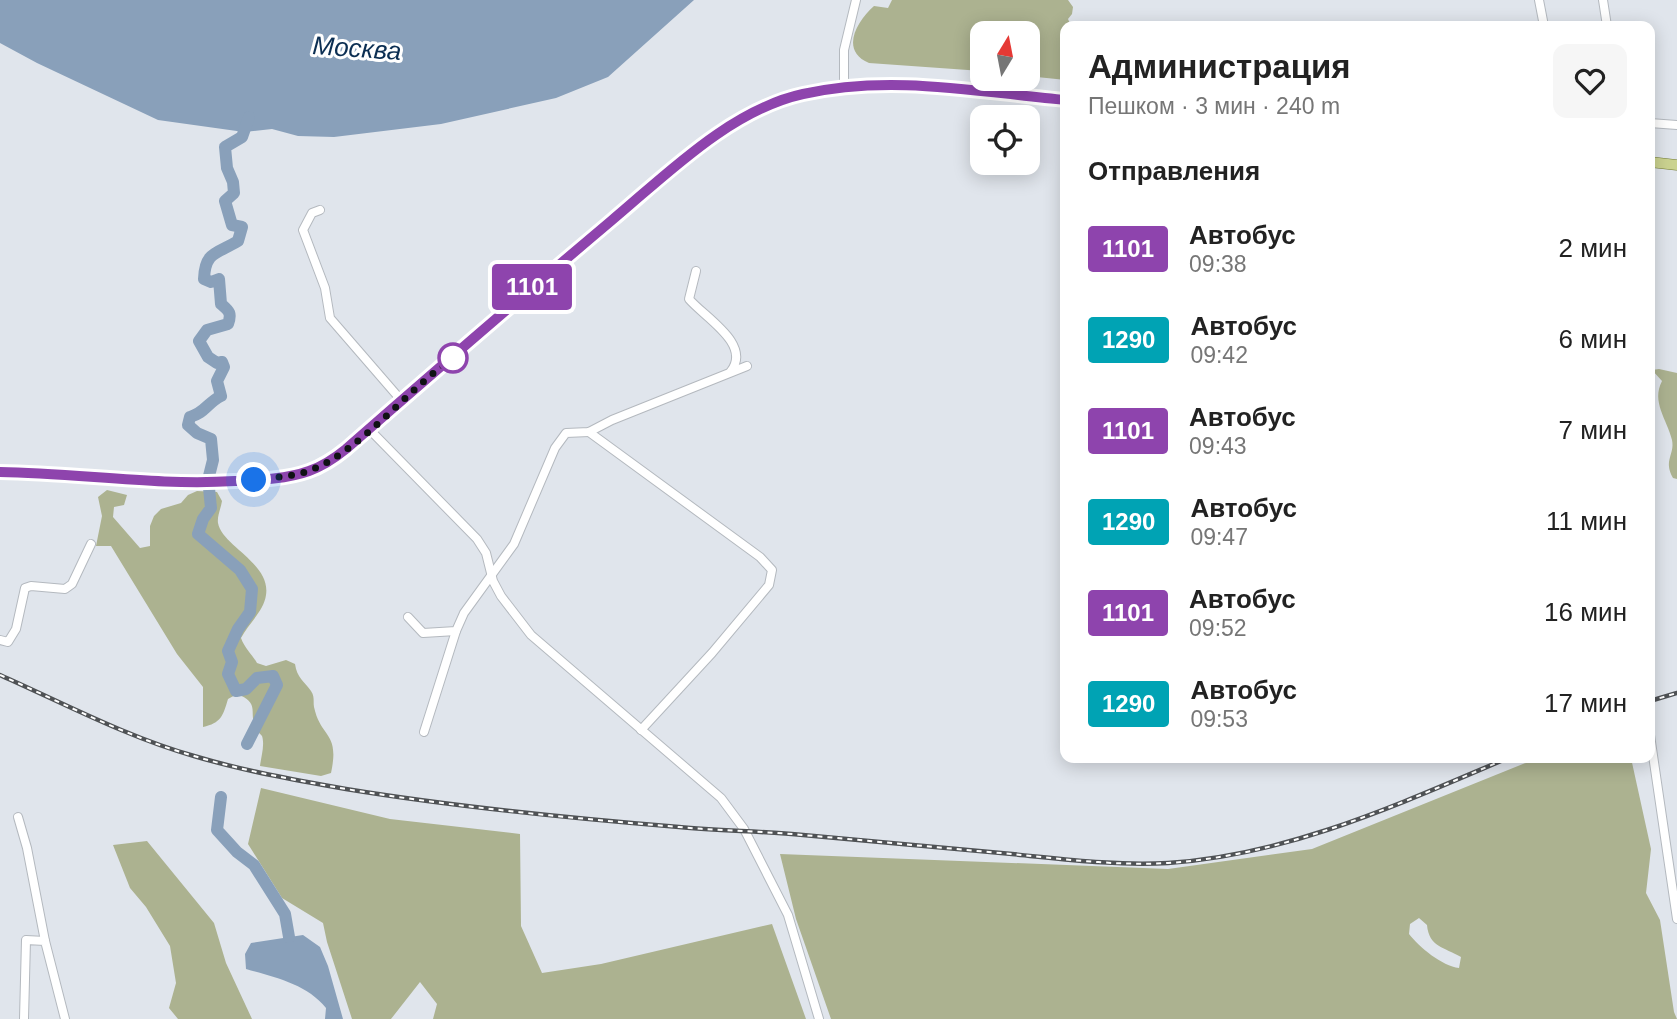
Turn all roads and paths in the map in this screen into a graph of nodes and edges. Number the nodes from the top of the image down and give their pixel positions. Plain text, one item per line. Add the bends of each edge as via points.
1 (856, 0) edge
2 (1539, 0) edge
3 (1603, 0) edge
4 (1543, 21) edge
5 (1606, 21) edge
6 (844, 86) junction
7 (1060, 99) edge
8 (1655, 123) edge
9 (1677, 125) edge
10 (1655, 163) edge
11 (1677, 165) edge
12 (320, 210) dead end
13 (696, 271) dead end
14 (747, 366) dead end
15 (729, 373) junction
16 (401, 400) junction
17 (369, 429) junction
18 (589, 432) junction
19 (0, 472) edge
20 (91, 544) dead end
21 (493, 575) junction
22 (408, 617) dead end
23 (456, 631) junction
24 (0, 640) edge
25 (641, 730) junction
26 (424, 732) dead end
27 (1654, 763) edge
28 (18, 817) dead end
29 (1677, 919) edge
30 (45, 941) junction
31 (24, 1019) edge
32 (65, 1019) edge
33 (819, 1019) edge

1 - 6 street via 844,50
2 - 4 street
3 - 5 street
6 - 7 main road via 938,86
6 - 16 main road via 782,100 714,137
8 - 9 street
10 - 11 main road
12 - 16 street via 312,213 303,230 325,288 330,318
13 - 15 street via 689,299 722,328 737,352 737,364
14 - 15 street
15 - 18 street
16 - 17 main road
17 - 19 main road via 316,468 254,480 174,483
17 - 21 street via 477,539
18 - 21 street via 566,433 555,449 514,544
18 - 25 street via 772,570 769,585
20 - 24 street via 72,584 65,589 25,588 14,635 8,642
21 - 23 street
21 - 25 street via 501,596 531,635
22 - 23 street via 423,633
23 - 26 street
25 - 33 street via 721,798 744,829 788,915
27 - 29 street
28 - 30 street
30 - 31 street via 26,940
30 - 32 street

